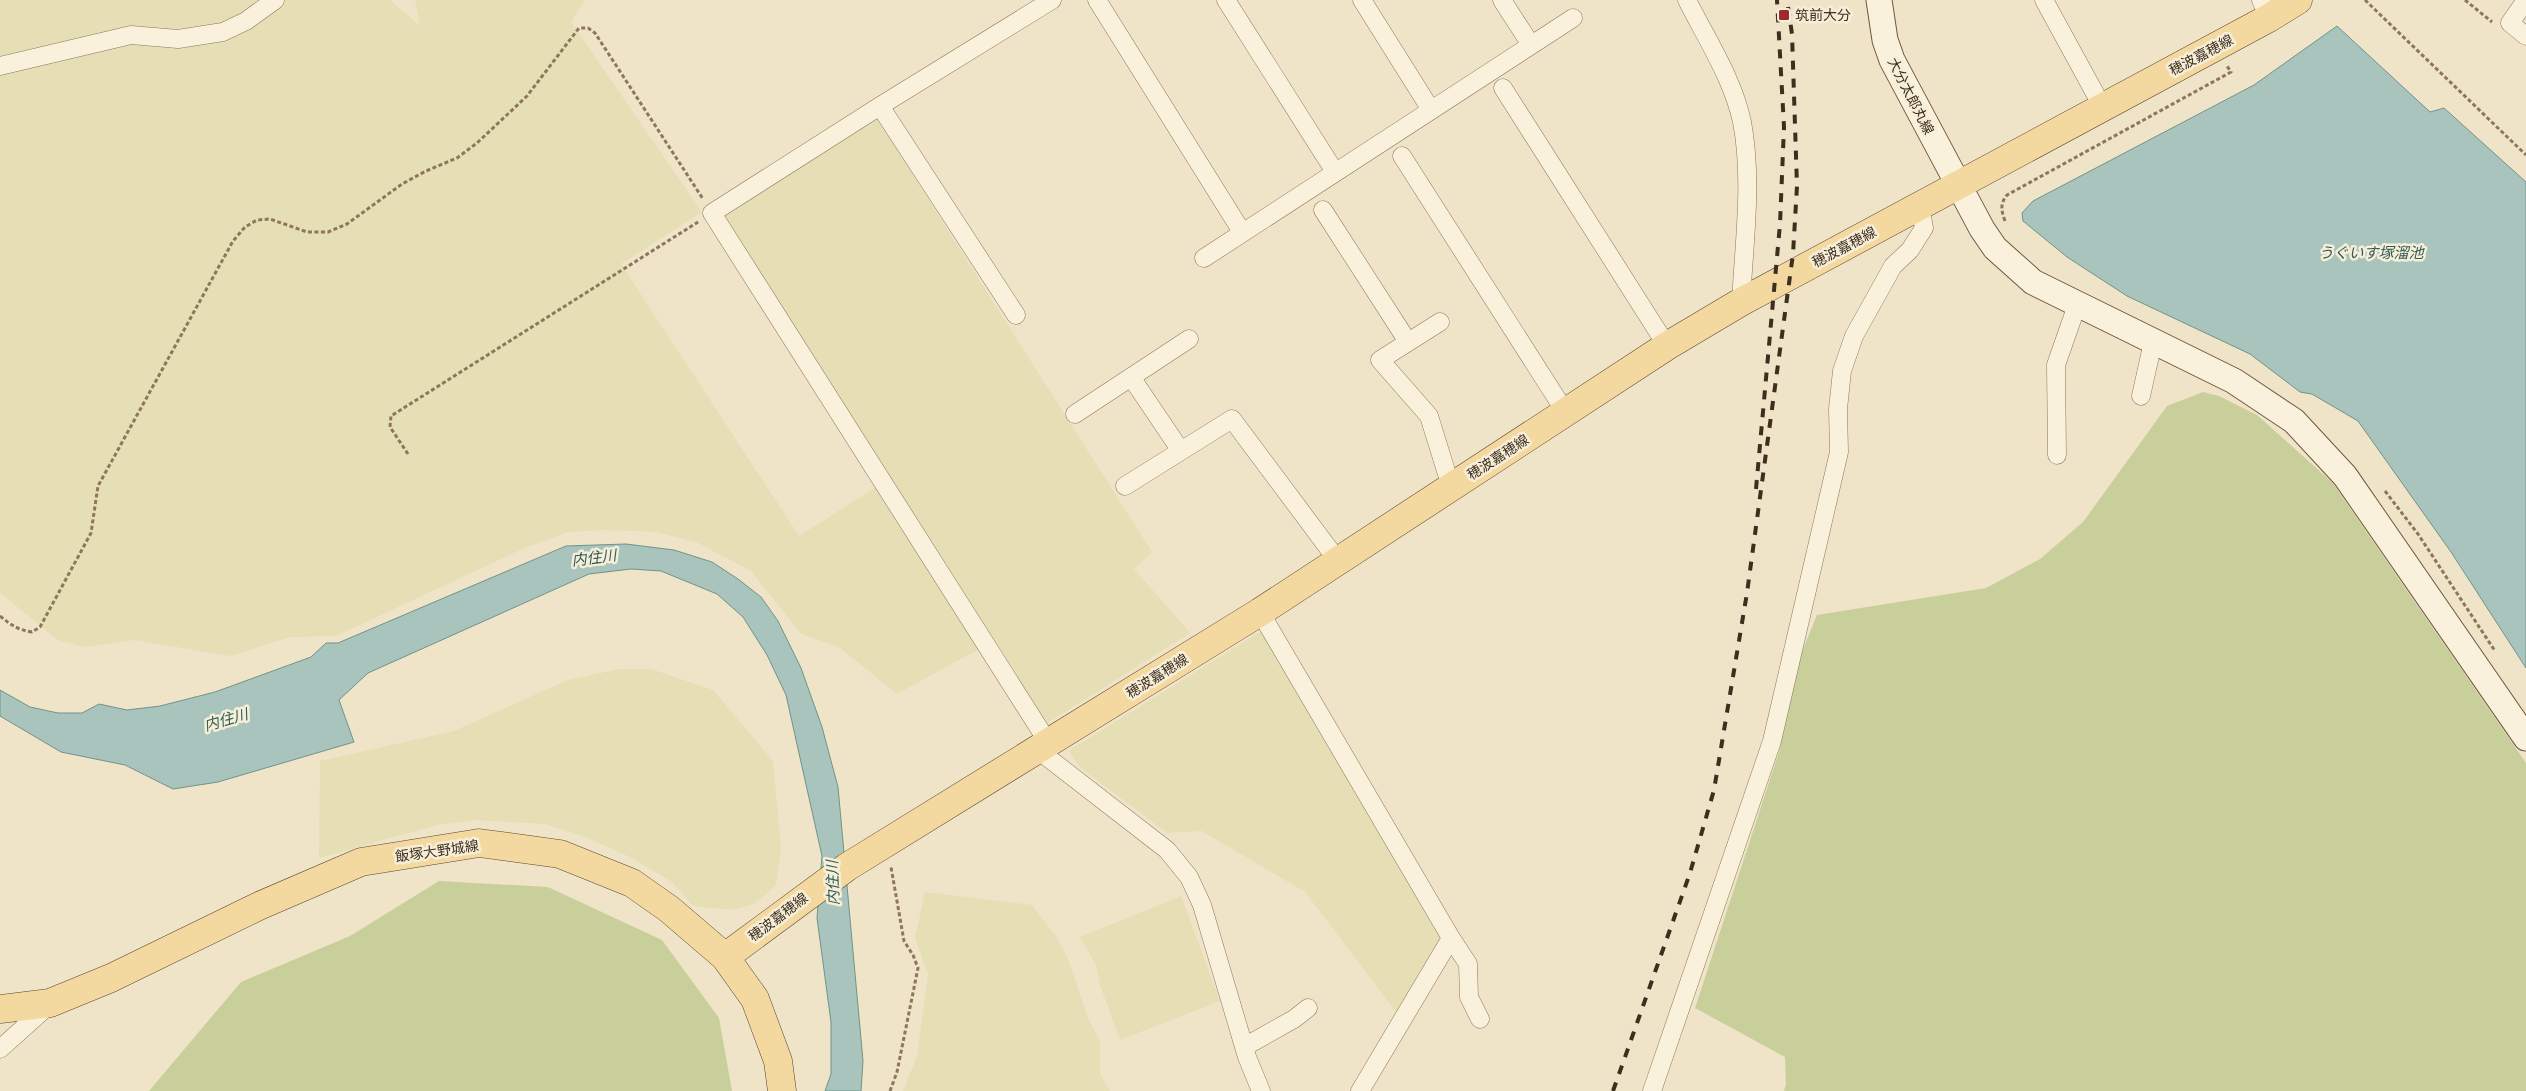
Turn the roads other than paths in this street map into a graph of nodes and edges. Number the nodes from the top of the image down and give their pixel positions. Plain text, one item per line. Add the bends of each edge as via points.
1 (275, 0) edge
2 (1052, 0) edge
3 (1097, 0) edge
4 (1226, 0) edge
5 (1362, 0) edge
6 (1502, 0) edge
7 (1687, 0) edge
8 (1879, 0) edge
9 (2044, 0) edge
10 (2298, 0) edge
11 (2526, 0) edge
12 (2265, 9) edge
13 (1573, 18) dead end
14 (2526, 36) edge
15 (1531, 45) junction
16 (0, 66) edge
17 (1503, 88) dead end
18 (880, 106) junction
19 (2103, 108) junction
20 (1431, 110) junction
21 (1402, 156) dead end
22 (1335, 172) junction
23 (1959, 186) junction
24 (1920, 206) junction
25 (1323, 210) dead end
26 (1242, 232) junction
27 (1204, 258) dead end
28 (1741, 302) junction
29 (2076, 305) junction
30 (1016, 315) dead end
31 (1440, 322) dead end
32 (1189, 339) dead end
33 (1408, 342) junction
34 (2153, 342) junction
35 (1667, 346) junction
36 (1131, 377) junction
37 (2141, 396) dead end
38 (1566, 413) junction
39 (1075, 414) dead end
40 (1180, 451) junction
41 (2056, 455) dead end
42 (1125, 486) dead end
43 (1451, 487) junction
44 (1338, 561) junction
45 (1260, 612) junction
46 (2526, 738) edge
47 (1044, 747) junction
48 (1451, 938) junction
49 (725, 957) junction
50 (50, 1004) junction
51 (1308, 1008) dead end
52 (0, 1009) edge
53 (1480, 1019) dead end
54 (1244, 1047) junction
55 (0, 1049) edge
56 (782, 1091) edge
57 (1261, 1091) edge
58 (1360, 1091) edge
59 (1652, 1091) edge

1 - 16 street via 246,21 223,32 178,39 131,35
2 - 18 street
3 - 26 street
4 - 22 street
5 - 20 street
6 - 15 street
7 - 28 street via 1725,75 1742,120 1746,190
8 - 23 street, 大分太郎丸線 via 1885,40 1892,60
9 - 19 street
10 - 12 main road, 穂波嘉穂線
11 - 14 street via 2510,23
12 - 19 main road, 穂波嘉穂線
13 - 15 street
15 - 20 street
17 - 35 street
18 - 30 street
18 - 47 street via 712,213
19 - 23 main road, 穂波嘉穂線
20 - 22 street
21 - 38 street
22 - 26 street
23 - 24 main road, 穂波嘉穂線
23 - 29 street, 大分太郎丸線 via 1995,248 2033,282
24 - 28 main road, 穂波嘉穂線
24 - 59 street via 1924,228 1910,250 1893,266 1874,298 1854,336 1842,371 1838,409 1839,452 1772,741
25 - 33 street
26 - 27 street
28 - 35 main road, 穂波嘉穂線
29 - 34 street, 大分太郎丸線
29 - 41 street via 2056,365
31 - 33 street
32 - 36 street
33 - 43 street via 1380,360 1429,416
34 - 37 street
34 - 46 street, 大分太郎丸線 via 2234,381 2294,421 2344,476
35 - 38 main road, 穂波嘉穂線
36 - 39 street
36 - 40 street
38 - 43 main road, 穂波嘉穂線
40 - 42 street
40 - 44 street via 1232,419
43 - 44 main road, 穂波嘉穂線
44 - 45 main road, 穂波嘉穂線
45 - 47 main road, 穂波嘉穂線
45 - 48 street
47 - 49 main road, 穂波嘉穂線 via 847,867
47 - 54 street via 1167,850 1189,877 1202,905
48 - 53 street via 1468,964 1469,997
48 - 58 street
49 - 50 main road, 飯塚大野城線 via 670,909 632,884 560,854 479,843 361,862
49 - 56 main road, 飯塚大野城線 via 754,999 778,1061
50 - 52 main road, 飯塚大野城線
50 - 55 street
51 - 54 street
54 - 57 street

